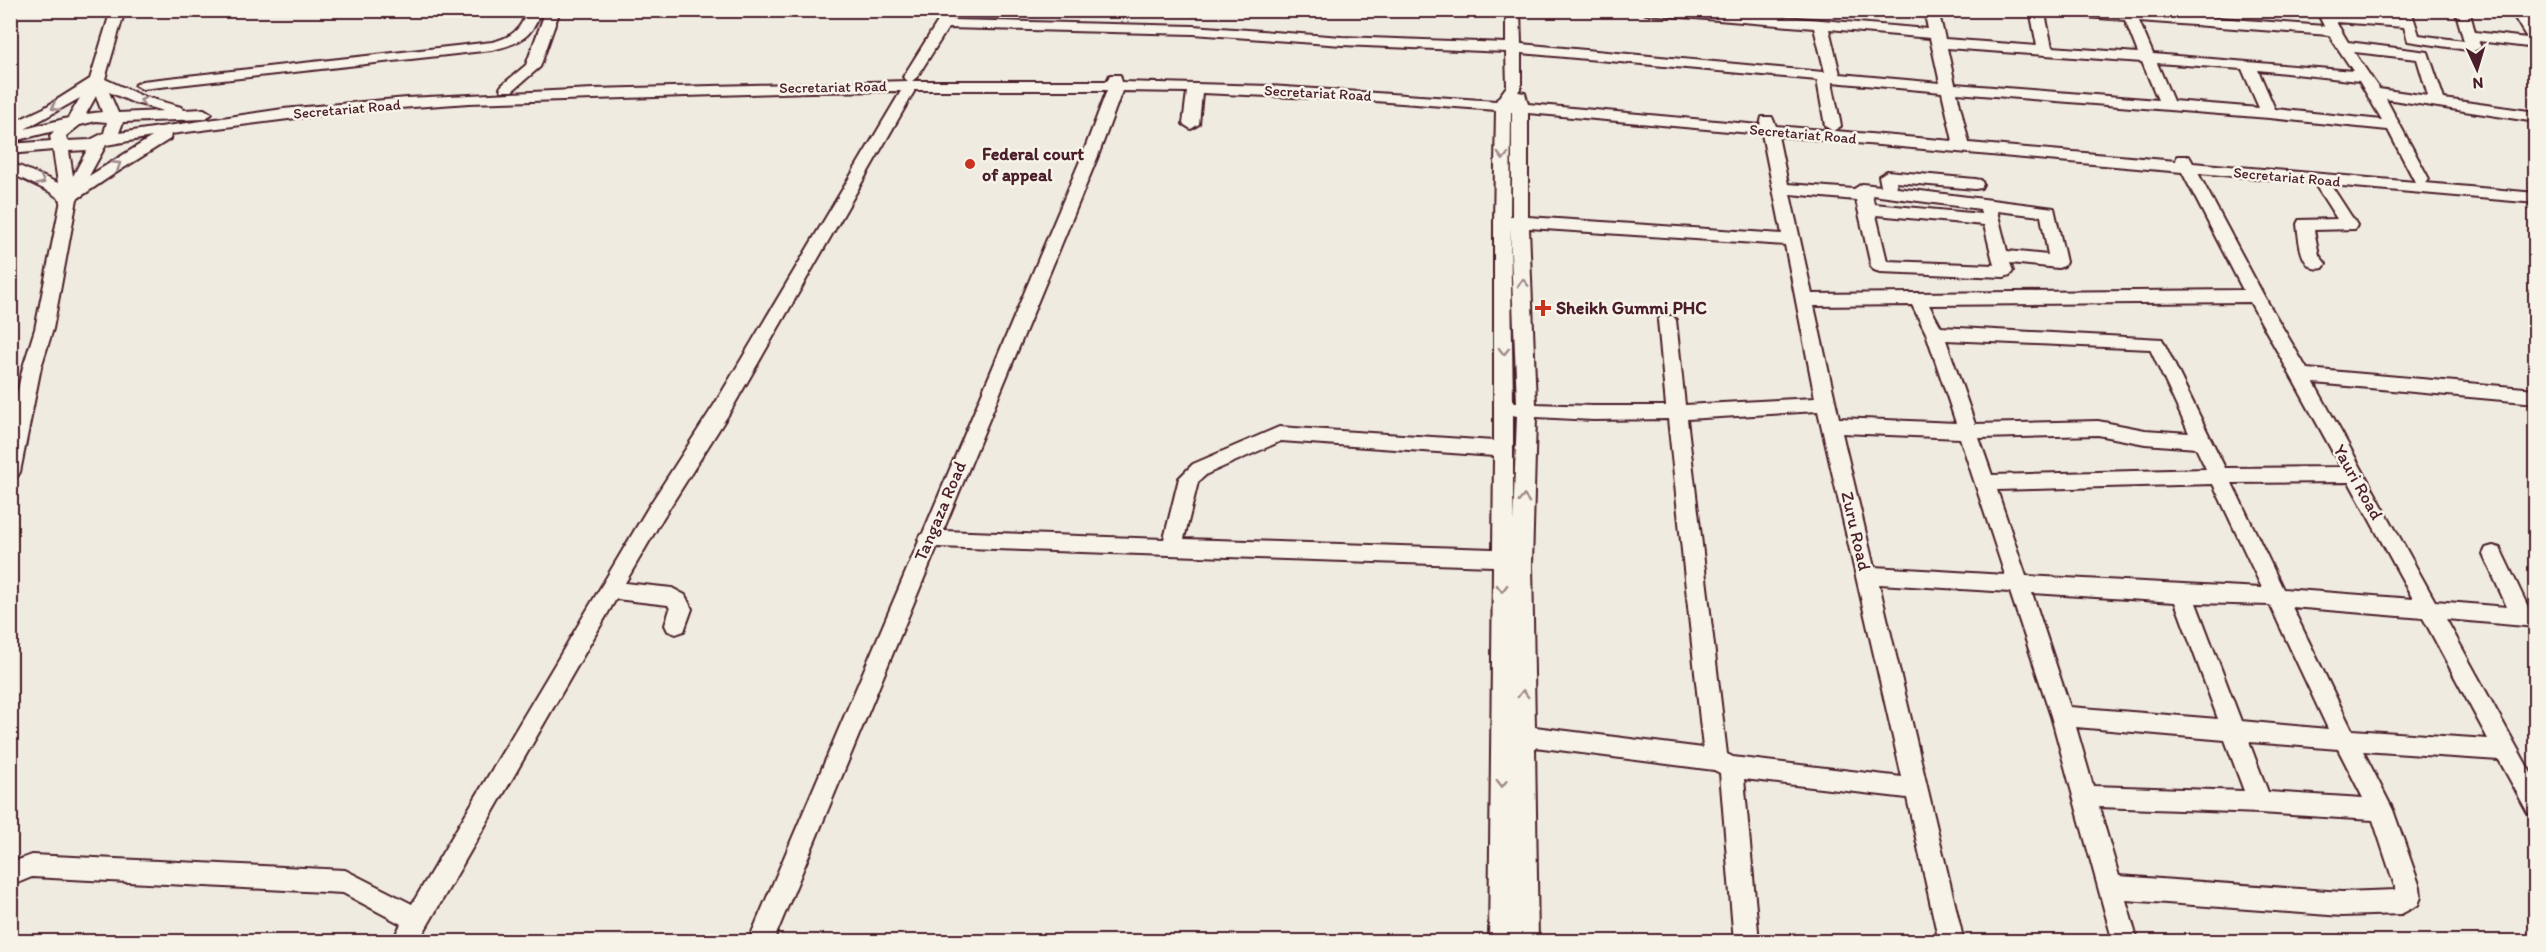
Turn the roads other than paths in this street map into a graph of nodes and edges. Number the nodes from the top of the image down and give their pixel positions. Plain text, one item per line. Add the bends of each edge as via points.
1 (118, 10) edge
2 (534, 10) edge
3 (553, 10) edge
4 (1513, 10) edge
5 (1647, 10) edge
6 (1931, 10) edge
7 (2037, 10) edge
8 (2047, 10) edge
9 (2462, 10) edge
10 (2517, 10) edge
11 (1734, 14) edge
12 (2324, 14) edge
13 (948, 17) edge
14 (2223, 17) edge
15 (2407, 17) edge
16 (2131, 18) junction
17 (1820, 24) junction
18 (2332, 31) junction
19 (2469, 34) junction
20 (1938, 39) junction
21 (2535, 43) edge
22 (2343, 46) junction
23 (1515, 48) junction
24 (2045, 50) junction
25 (2149, 58) junction
26 (2248, 65) junction
27 (533, 67) junction
28 (1829, 76) junction
29 (2364, 77) junction
30 (97, 81) junction
31 (908, 81) junction
32 (1114, 83) junction
33 (142, 85) dead end
34 (544, 86) junction
35 (507, 88) junction
36 (1195, 88) junction
37 (1950, 88) junction
38 (2374, 93) junction
39 (1513, 100) junction
40 (2437, 102) junction
41 (2168, 106) junction
42 (2270, 113) junction
43 (193, 114) junction
44 (2535, 117) edge
45 (111, 118) junction
46 (74, 122) junction
47 (1191, 124) dead end
48 (1767, 125) junction
49 (1833, 126) junction
50 (2394, 126) junction
51 (10, 129) edge
52 (179, 129) junction
53 (10, 136) edge
54 (100, 141) junction
55 (1962, 143) junction
56 (60, 145) junction
57 (10, 149) edge
58 (2185, 163) junction
59 (10, 167) edge
60 (2421, 179) junction
61 (2320, 180) junction
62 (1975, 184) dead end
63 (1780, 189) junction
64 (2535, 189) edge
65 (1890, 192) junction
66 (2535, 198) edge
67 (69, 199) junction
68 (1865, 202) junction
69 (1989, 212) junction
70 (1511, 221) junction
71 (1790, 240) junction
72 (2001, 256) junction
73 (2317, 264) dead end
74 (2255, 296) junction
75 (1917, 298) junction
76 (1805, 300) junction
77 (1667, 320) dead end
78 (1935, 333) junction
79 (2301, 375) junction
80 (2535, 396) edge
81 (1826, 404) junction
82 (1504, 407) junction
83 (1527, 410) junction
84 (1676, 412) junction
85 (1831, 425) junction
86 (1967, 431) junction
87 (2204, 441) junction
88 (1503, 449) junction
89 (10, 472) edge
90 (2353, 474) junction
91 (2219, 476) junction
92 (1985, 483) junction
93 (928, 539) junction
94 (1172, 547) junction
95 (2493, 554) dead end
96 (1502, 558) junction
97 (1867, 575) junction
98 (2020, 584) junction
99 (611, 590) junction
100 (2182, 594) junction
101 (2277, 597) junction
102 (2430, 610) junction
103 (2529, 617) edge
104 (676, 625) dead end
105 (2062, 716) junction
106 (2234, 731) junction
107 (1513, 734) junction
108 (2345, 740) junction
109 (2506, 750) junction
110 (1723, 763) junction
111 (1916, 789) junction
112 (2086, 796) junction
113 (2260, 802) junction
114 (2535, 804) edge
115 (2381, 810) junction
116 (10, 875) edge
117 (1501, 885) junction
118 (1525, 887) junction
119 (2110, 887) junction
120 (416, 919) junction
121 (404, 942) edge
122 (760, 942) edge
123 (1501, 942) edge
124 (1526, 942) edge
125 (1747, 942) edge
126 (1952, 942) edge
127 (2126, 942) edge

1 - 30 street
2 - 33 street via 527,31 520,38 492,46
3 - 27 street
4 - 23 street
5 - 11 street
6 - 20 street
7 - 24 street
8 - 16 street
9 - 19 street
10 - 21 street
11 - 17 street
12 - 15 street
12 - 18 street
13 - 23 street
13 - 31 street
14 - 16 street
14 - 18 street
15 - 19 street via 2413,38 2474,47
16 - 25 street
17 - 20 street
17 - 28 street
18 - 22 street
19 - 21 street
20 - 24 street
20 - 37 street
22 - 29 street
22 - 40 street via 2423,55
23 - 28 street
23 - 39 street
24 - 25 street
25 - 26 street
25 - 41 street via 2152,74
26 - 29 street
26 - 42 street
27 - 34 street via 537,80
27 - 35 street
28 - 37 street
28 - 49 street
29 - 38 street
43 -> 30 street via 137,99
30 - 45 street
30 - 46 street
30 -> 51 street via 49,111
31 - 32 street, Secretariat Road
31 - 34 street, Secretariat Road
31 - 52 street, Secretariat Road via 512,97 316,112
31 - 99 street via 908,91
32 - 36 street, Secretariat Road
32 - 39 street, Secretariat Road via 1325,84
32 - 93 street, Tangaza Road via 1089,156 1017,333
34 - 35 street, Secretariat Road
35 - 43 street, Secretariat Road
36 - 39 street, Secretariat Road
36 - 47 street
37 - 41 street
37 - 55 street
38 - 40 street
38 - 50 street
39 - 48 street, Secretariat Road
39 - 70 street via 1519,136
40 - 44 street
41 - 42 street
42 - 50 street
43 - 45 street, Secretariat Road
45 - 46 street, Secretariat Road
45 - 54 street via 116,127
46 - 53 street
46 - 56 street via 58,136
48 - 49 street, Secretariat Road
48 - 55 street, Secretariat Road
48 - 63 street, Zuru Road
49 - 55 street, Secretariat Road
50 - 60 street
52 - 54 street, Secretariat Road
67 -> 52 street via 140,150
54 - 56 street, Secretariat Road via 76,147
54 - 67 street
55 - 58 street, Secretariat Road
56 - 57 street
56 - 67 street
58 - 60 street, Secretariat Road
58 - 61 street, Secretariat Road
58 - 74 street, Yauri Road
59 -> 67 street via 56,188
60 - 64 street, Secretariat Road
61 - 66 street, Secretariat Road
61 - 73 street via 2349,225 2305,224
62 - 65 street via 1887,176
63 - 68 street
63 - 71 street, Zuru Road
65 - 68 street via 1862,189
65 - 69 street
67 - 89 street via 44,329
68 - 69 street
68 - 72 street via 1880,266 2004,271
69 - 72 street
69 - 72 street via 2048,212 2058,262
70 - 71 street
70 -> 82 street
83 -> 70 street
71 - 76 street, Zuru Road
74 - 75 street
74 - 79 street, Yauri Road
75 - 76 street
75 - 78 street
76 - 81 street, Zuru Road
77 - 84 street
78 - 86 street
78 - 87 street via 2156,343
79 - 80 street
79 - 90 street, Yauri Road
81 - 84 street
81 - 85 street, Zuru Road
82 - 83 street
82 - 88 street
83 - 84 street
107 -> 83 street
84 - 110 street via 1693,574
85 - 86 street
85 - 97 street, Zuru Road
86 - 87 street via 2098,428 2145,437
86 - 92 street
87 - 91 street
88 - 94 street via 1279,434 1200,469 1189,478
88 - 96 street
90 - 91 street
90 - 102 street, Yauri Road
91 - 92 street
91 - 101 street
92 - 98 street
93 - 94 street
93 - 122 street, Tangaza Road
94 - 96 street
95 - 103 street
96 -> 107 street
97 - 98 street
97 - 111 street, Zuru Road
98 - 100 street
98 - 105 street
99 - 104 street via 672,597 681,609
99 - 120 street
100 - 101 street
100 - 106 street
101 - 102 street
101 - 108 street
102 - 103 street
102 - 109 street, Yauri Road
105 - 106 street
105 - 112 street
106 - 108 street
106 - 113 street
107 - 110 street
107 -> 117 street
107 - 118 street
108 - 109 street
108 - 115 street
109 - 114 street, Yauri Road
110 - 111 street
110 - 125 street
111 - 126 street, Zuru Road
112 - 113 street
112 - 119 street
113 - 115 street
115 - 119 street via 2408,887 2409,897 2401,902 2342,904
116 - 120 street via 32,866 345,882
117 - 118 street
117 - 123 street
118 - 124 street
119 - 127 street
120 - 121 street

